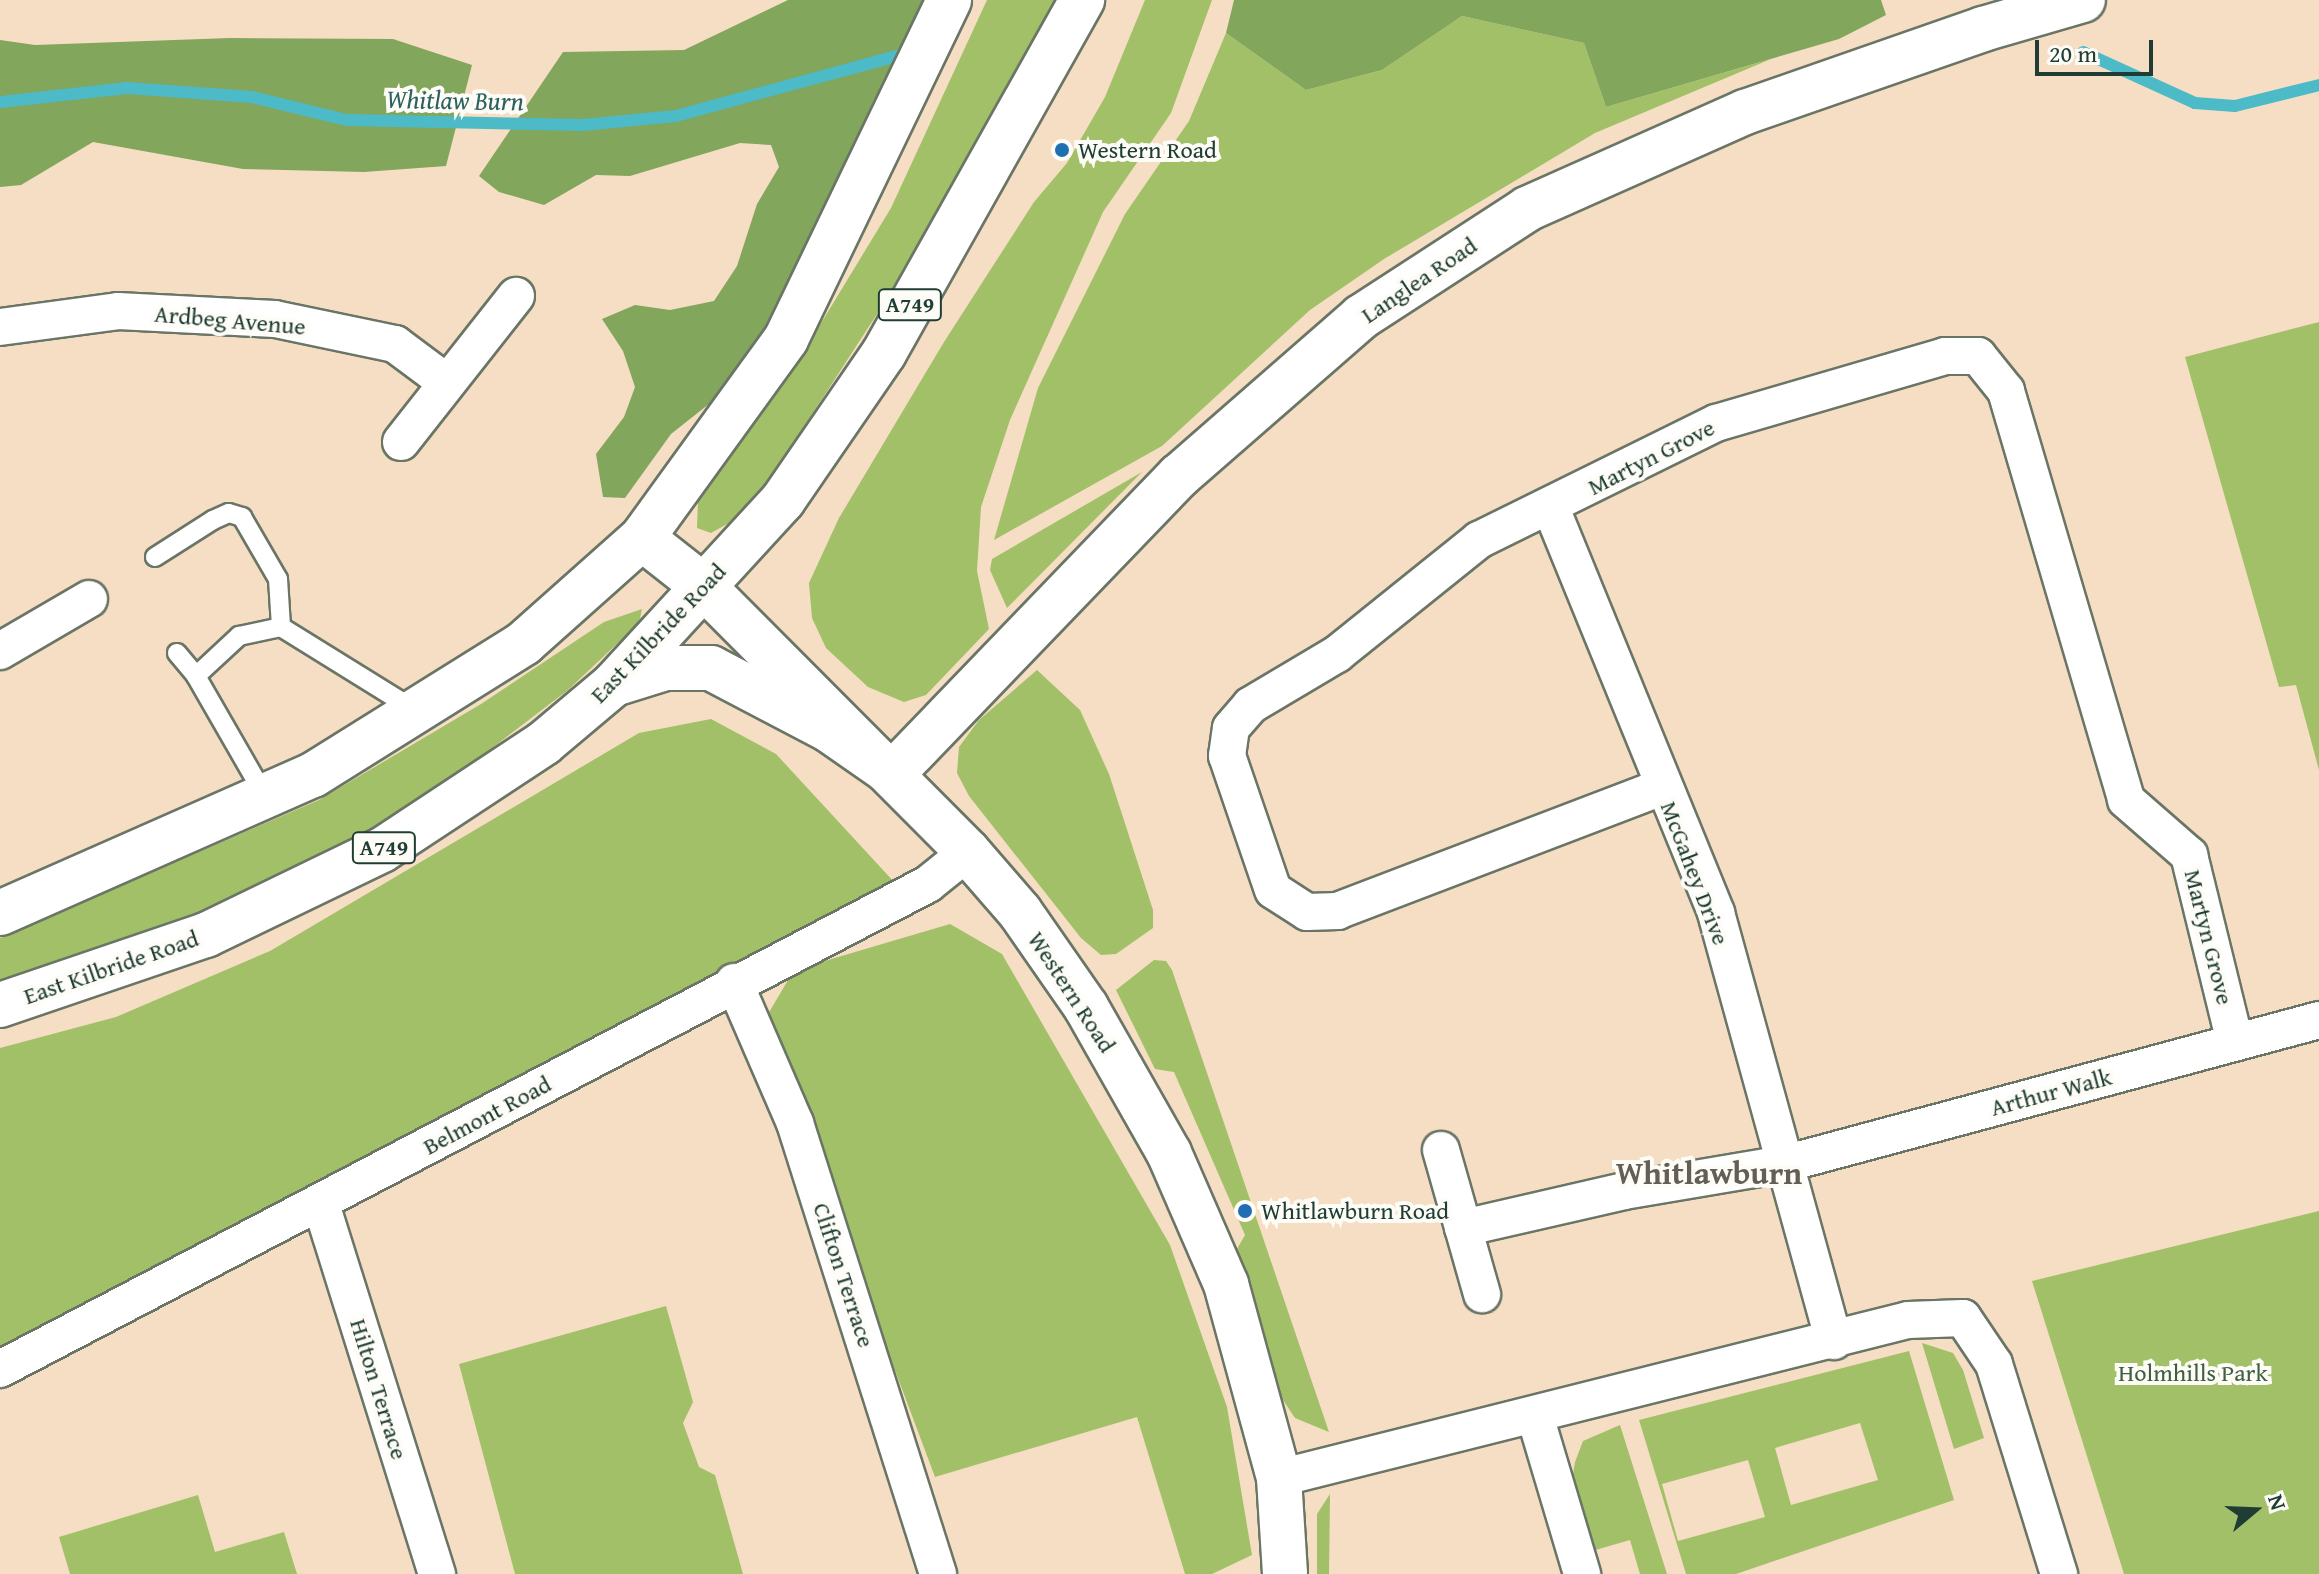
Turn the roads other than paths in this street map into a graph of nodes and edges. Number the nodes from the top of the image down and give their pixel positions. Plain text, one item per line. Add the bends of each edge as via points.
1 (949, 0) edge
2 (1082, 0) edge
3 (2083, 0) edge
4 (516, 296) dead end
5 (0, 327) edge
6 (446, 382) junction
7 (401, 442) dead end
8 (1551, 508) junction
9 (642, 538) junction
10 (155, 557) dead end
11 (703, 586) junction
12 (89, 599) dead end
13 (281, 627) junction
14 (4, 641) edge
15 (177, 653) dead end
16 (196, 676) junction
17 (614, 684) junction
18 (416, 711) junction
19 (892, 774) junction
20 (1662, 787) junction
21 (265, 796) junction
22 (968, 852) junction
23 (0, 913) edge
24 (734, 982) junction
25 (0, 1005) edge
26 (2319, 1020) edge
27 (2235, 1042) junction
28 (1441, 1150) dead end
29 (1784, 1164) junction
30 (321, 1204) junction
31 (1463, 1228) junction
32 (1482, 1294) dead end
33 (1834, 1341) junction
34 (0, 1369) edge
35 (1535, 1416) junction
36 (1279, 1478) junction
37 (437, 1574) edge
38 (938, 1574) edge
39 (1285, 1574) edge
40 (1582, 1574) edge
41 (2059, 1574) edge

1 - 9 main road via 786,339
2 - 11 main road, East Kilbride Road / A749 via 884,353 783,500
3 - 19 main road, Langlea Road via 1745,112 1514,217 1361,317 1179,476
4 - 6 street
5 - 6 street, Ardbeg Avenue via 118,311 275,319 395,344
6 - 7 street
8 - 20 street, McGahey Drive
8 - 20 street, Martyn Grove via 1479,540 1337,654 1251,705 1231,728 1227,756 1273,890 1307,912 1338,911
8 - 27 street, Martyn Grove via 1716,423 1945,356 1978,356 2006,391 2126,800 2189,855
9 - 11 main road, Western Road
9 - 18 main road via 524,643
10 - 13 lane via 213,520 229,513 242,517 278,579
11 - 17 main road, East Kilbride Road / A749
11 - 19 main road, Western Road
12 - 14 street
13 - 16 lane via 239,636
13 - 18 lane
15 - 16 lane
16 - 21 lane
17 - 19 main road via 665,668 711,668 816,722
17 - 25 main road, East Kilbride Road / A749 via 544,743 382,850 206,935
18 - 21 main road via 313,775
19 - 22 main road, Western Road
20 - 29 street, McGahey Drive via 1716,913
21 - 23 main road
22 - 24 street, Belmont Road via 928,884
22 - 36 main road, Western Road via 1020,912 1086,1007 1169,1153 1226,1284
24 - 30 street, Belmont Road
24 - 38 street, Clifton Terrace via 795,1123
26 - 27 street, Arthur Walk
27 - 29 street, Arthur Walk
28 - 31 street
29 - 31 street, Arthur Walk via 1624,1191
29 - 33 street, McGahey Drive
30 - 34 street, Belmont Road
30 - 37 street, Hilton Terrace
31 - 32 street
33 - 35 street
33 - 41 street via 1908,1320 1963,1318 1994,1364
35 - 36 street
35 - 40 street
36 - 39 main road, Western Road

